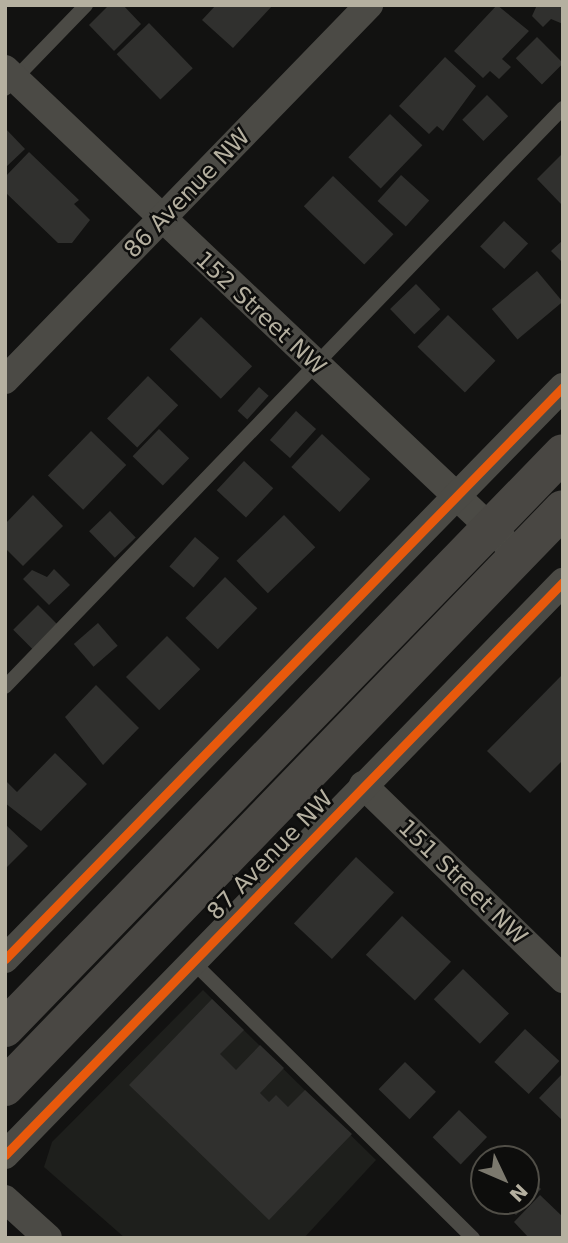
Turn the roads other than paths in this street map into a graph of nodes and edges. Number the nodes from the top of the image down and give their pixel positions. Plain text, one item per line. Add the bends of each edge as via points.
1 (86, 5) edge
2 (369, 5) edge
3 (9, 79) edge
4 (563, 108) edge
5 (161, 219) junction
6 (316, 364) junction
7 (5, 380) edge
8 (563, 387) edge
9 (563, 453) edge
10 (457, 497) junction
11 (563, 509) edge
12 (490, 528) junction
13 (519, 554) junction
14 (563, 582) edge
15 (5, 687) edge
16 (363, 785) junction
17 (5, 959) edge
18 (194, 963) junction
19 (563, 979) edge
20 (5, 1028) edge
21 (5, 1087) edge
22 (5, 1155) edge
23 (5, 1199) edge
24 (48, 1238) edge
25 (473, 1238) edge

1 - 3 lane
2 - 5 street, 86 Avenue NW
3 - 5 street, 152 Street NW
4 - 6 lane
5 - 6 street, 152 Street NW
5 - 7 street, 86 Avenue NW
6 - 10 street, 152 Street NW
6 - 15 lane
8 - 10 street
9 - 12 main road
10 - 12 street, 152 Street NW
10 - 17 street
11 - 13 main road, 87 Avenue NW
12 - 13 street, 152 Street NW
12 - 20 main road
13 - 21 main road, 87 Avenue NW
14 - 16 street, 87 Avenue NW
16 - 18 street, 87 Avenue NW
16 - 19 street, 151 Street NW
18 - 22 street, 87 Avenue NW
18 - 25 lane
23 - 24 street

